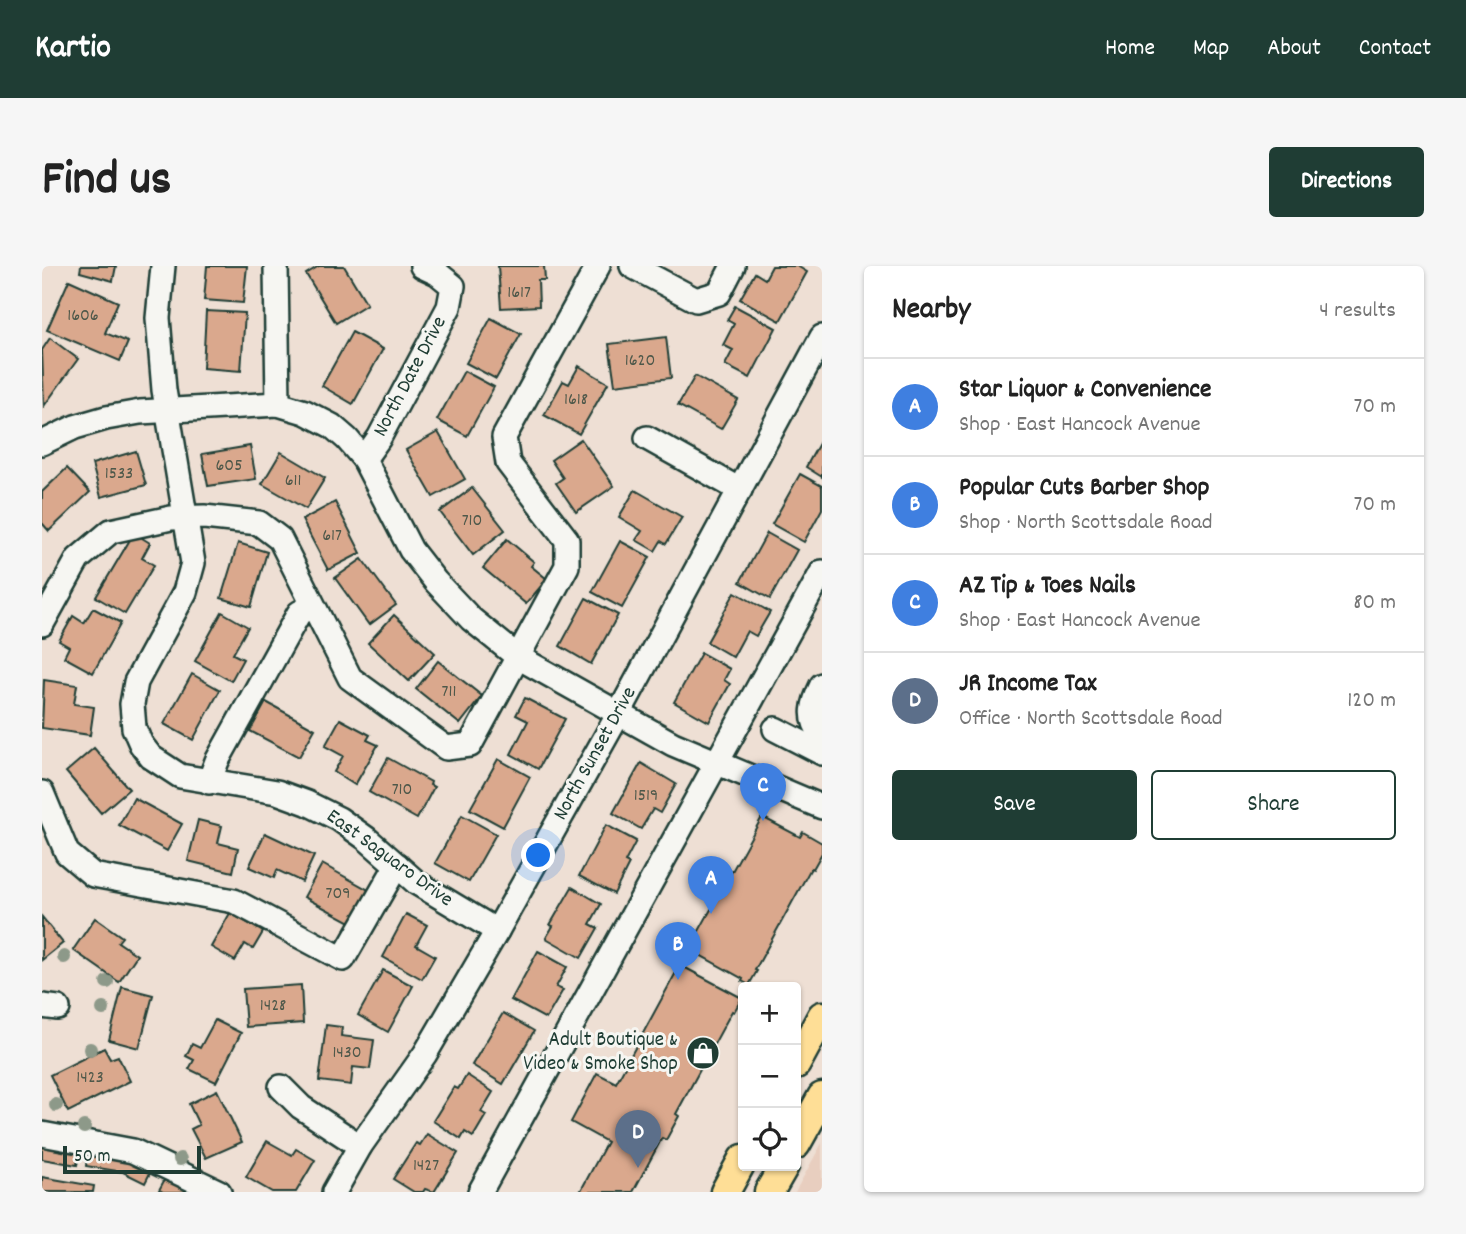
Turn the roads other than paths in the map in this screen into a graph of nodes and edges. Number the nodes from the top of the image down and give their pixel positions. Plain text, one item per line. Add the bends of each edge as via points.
1 (163, 266) edge
2 (276, 266) edge
3 (422, 266) edge
4 (598, 266) edge
5 (632, 266) edge
6 (733, 266) edge
7 (822, 337) edge
8 (278, 404) junction
9 (168, 410) junction
10 (647, 438) dead end
11 (42, 443) edge
12 (364, 459) junction
13 (740, 490) junction
14 (187, 518) junction
15 (822, 572) edge
16 (312, 606) junction
17 (42, 624) edge
18 (518, 657) junction
19 (822, 685) edge
20 (618, 715) junction
21 (775, 729) dead end
22 (822, 735) edge
23 (822, 753) edge
24 (717, 764) junction
25 (209, 782) junction
26 (42, 793) edge
27 (822, 807) edge
28 (397, 865) junction
29 (497, 931) junction
30 (822, 1016) edge
31 (801, 1055) edge
32 (282, 1087) dead end
33 (822, 1097) edge
34 (42, 1134) edge
35 (801, 1135) edge
36 (360, 1146) junction
37 (738, 1168) edge
38 (781, 1171) edge
39 (219, 1192) edge
40 (334, 1192) edge
41 (480, 1192) edge
42 (725, 1192) edge
43 (769, 1192) edge

1 - 9 street via 158,318
2 - 8 street
3 - 12 street, North Date Drive via 453,286 449,307
4 - 18 street via 504,437 508,464 566,540 567,566
5 - 6 street via 696,300 719,293
7 - 13 street, North Sunset Drive
8 - 9 street
8 - 12 street via 332,426
9 - 11 street via 106,418
9 - 14 street
10 - 13 street
12 - 18 street via 411,550 471,619
13 - 20 street, North Sunset Drive
14 - 16 street via 258,523 272,531
14 - 17 street via 111,531 78,559
14 - 25 street, East Saguaro Drive via 194,563 185,592 136,682 132,704 134,728 151,757 180,776
15 - 24 street
16 - 18 street via 350,678 446,748 470,745
16 - 25 street via 299,613
18 - 20 street
19 - 22 street via 813,715
20 - 24 street
20 - 29 street, North Sunset Drive
21 - 23 street
24 - 27 street
24 - 41 street
25 - 28 street, East Saguaro Drive via 277,792 307,803 349,825
26 - 28 street via 67,853 93,875 234,901 343,959
28 - 29 street, East Saguaro Drive via 433,894
29 - 36 street, North Sunset Drive via 425,1055
30 - 31 main road
32 - 36 street via 301,1107
33 - 35 main road
34 - 39 street via 133,1151
36 - 40 street, North Sunset Drive
37 - 42 main road
38 - 43 main road

